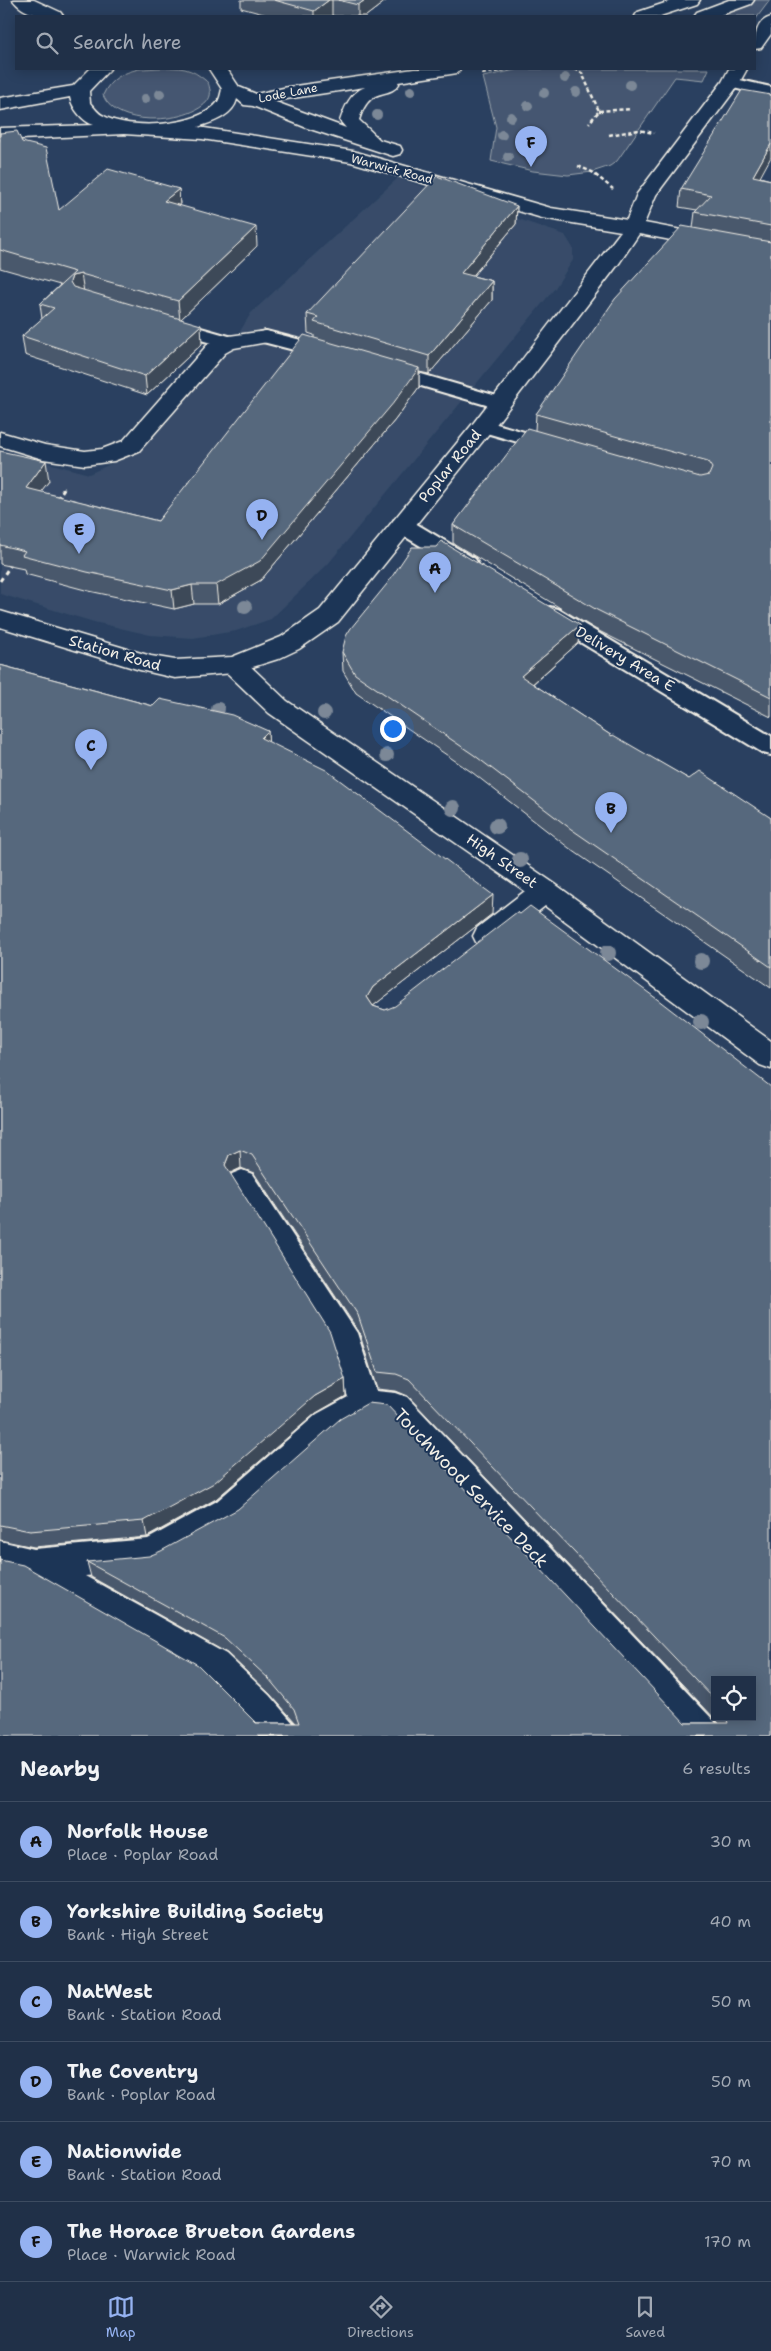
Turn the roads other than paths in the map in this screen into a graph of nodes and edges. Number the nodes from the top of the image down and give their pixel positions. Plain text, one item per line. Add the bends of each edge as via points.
1 (691, 0) edge
2 (745, 0) edge
3 (34, 8) edge
4 (52, 15) edge
5 (647, 15) edge
6 (706, 15) edge
7 (771, 22) edge
8 (756, 43) edge
9 (99, 70) edge
10 (219, 70) edge
11 (444, 70) edge
12 (734, 76) edge
13 (79, 82) edge
14 (233, 91) junction
15 (771, 92) edge
16 (253, 100) junction
17 (0, 104) edge
18 (216, 114) junction
19 (138, 130) junction
20 (0, 134) edge
21 (374, 144) junction
22 (634, 227) junction
23 (771, 253) edge
24 (156, 321) edge
25 (266, 337) joint
26 (229, 342) junction
27 (349, 359) edge
28 (368, 364) edge
29 (500, 403) junction
30 (483, 426) junction
31 (0, 439) edge
32 (567, 450) edge
33 (402, 525) junction
34 (488, 577) edge
35 (531, 602) edge
36 (0, 618) edge
37 (234, 665) junction
38 (771, 746) edge
39 (545, 891) junction
40 (468, 950) edge
41 (771, 1057) edge
42 (242, 1182) dead end
43 (365, 1404) junction
44 (0, 1557) edge
45 (34, 1565) junction
46 (282, 1736) edge
47 (705, 1736) edge

1 - 5 main road
2 - 6 main road
3 - 4 main road
7 - 8 main road
9 - 13 main road
10 - 14 main road via 228,78
11 - 16 main road, Lode Lane
11 - 21 main road via 370,91 358,98 349,120
12 - 15 lane
12 - 22 main road via 647,194
13 - 17 main road
13 - 19 main road via 82,108 94,118
14 - 16 main road, Warwick Road
14 - 18 main road via 229,102
16 - 18 main road, Lode Lane
16 - 21 main road, Warwick Road
18 - 19 main road, Lode Lane via 199,123
19 - 20 main road
19 - 22 main road, Warwick Road via 202,133 353,157 549,214
21 - 22 main road, Warwick Road via 576,205
22 - 23 main road, Warwick Road
22 - 29 main road, Poplar Road
24 - 26 lane
25 - 26 main road
25 - 27 lane
26 - 31 main road via 217,348 131,446 106,456 85,458 43,452
28 - 29 lane
29 - 30 main road, Poplar Road
30 - 32 lane
30 - 33 main road, Poplar Road
33 - 34 lane
33 - 37 main road, Poplar Road via 329,616 290,643
35 - 38 lane, Delivery Area E
36 - 37 main road, Station Road via 148,664 175,669
37 - 39 main road, High Street via 278,706
39 - 40 main road
39 - 41 main road, High Street
42 - 43 lane via 346,1343
43 - 45 lane via 328,1424 228,1512 152,1554
43 - 47 lane, Touchwood Service Deck via 396,1407
44 - 45 lane
45 - 46 lane via 214,1666

